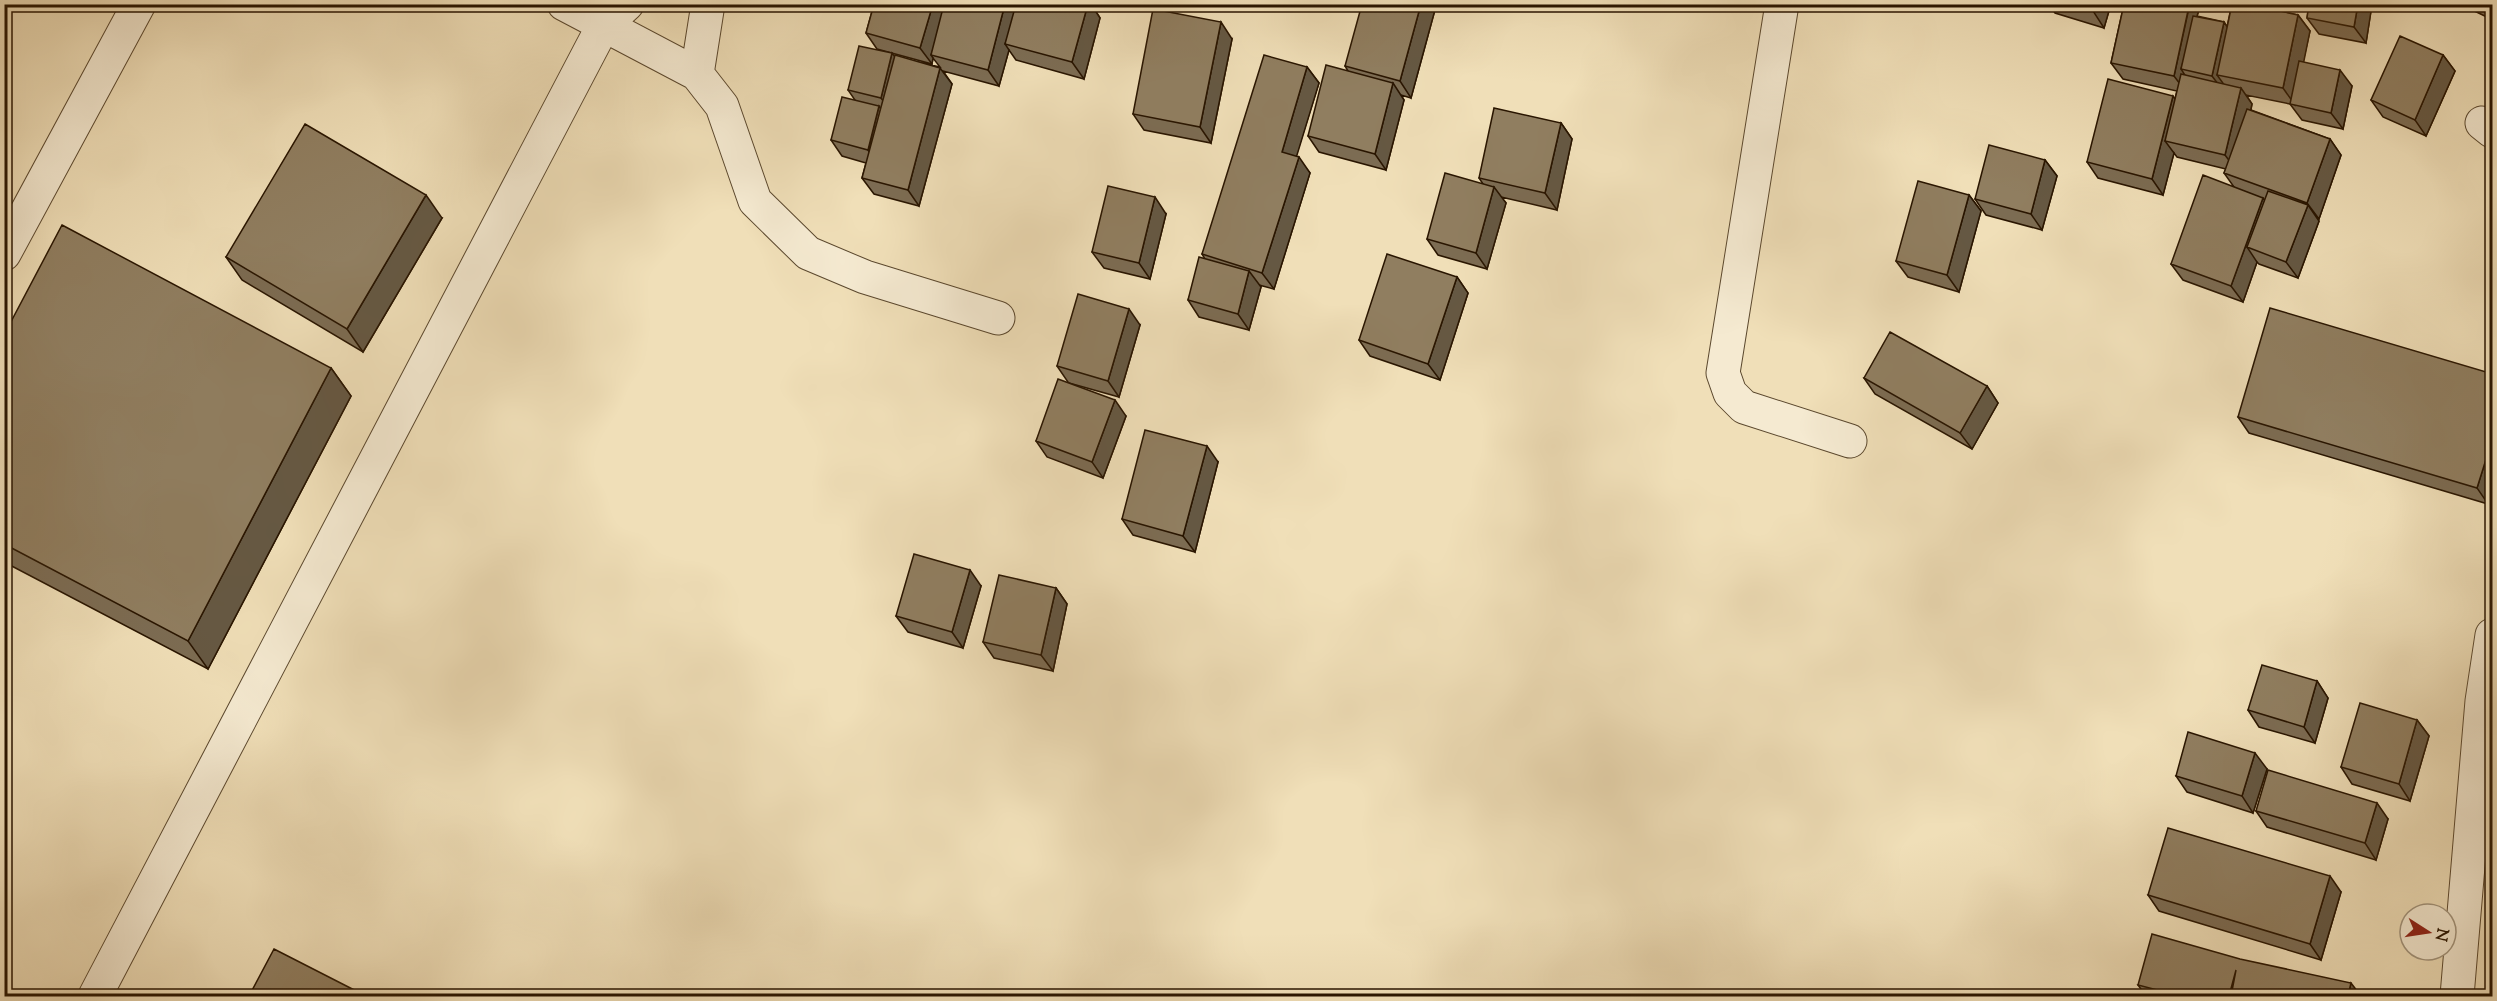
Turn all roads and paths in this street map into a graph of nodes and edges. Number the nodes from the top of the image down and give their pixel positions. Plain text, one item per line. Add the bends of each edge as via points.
1 (139, 4) edge
2 (564, 4) edge
3 (627, 4) edge
4 (708, 4) edge
5 (1782, 4) edge
6 (603, 26) junction
7 (697, 74) junction
8 (4, 254) edge
9 (998, 318) dead end
10 (1850, 441) dead end
11 (2493, 635) edge
12 (95, 996) edge
13 (2457, 996) edge

1 - 8 street
2 - 6 street
3 - 6 street
4 - 7 street
5 - 10 street via 1723,373 1730,393 1744,407
6 - 7 street
6 - 12 street
7 - 9 street via 722,106 755,201 808,253 865,277
11 - 13 street via 2482,700

